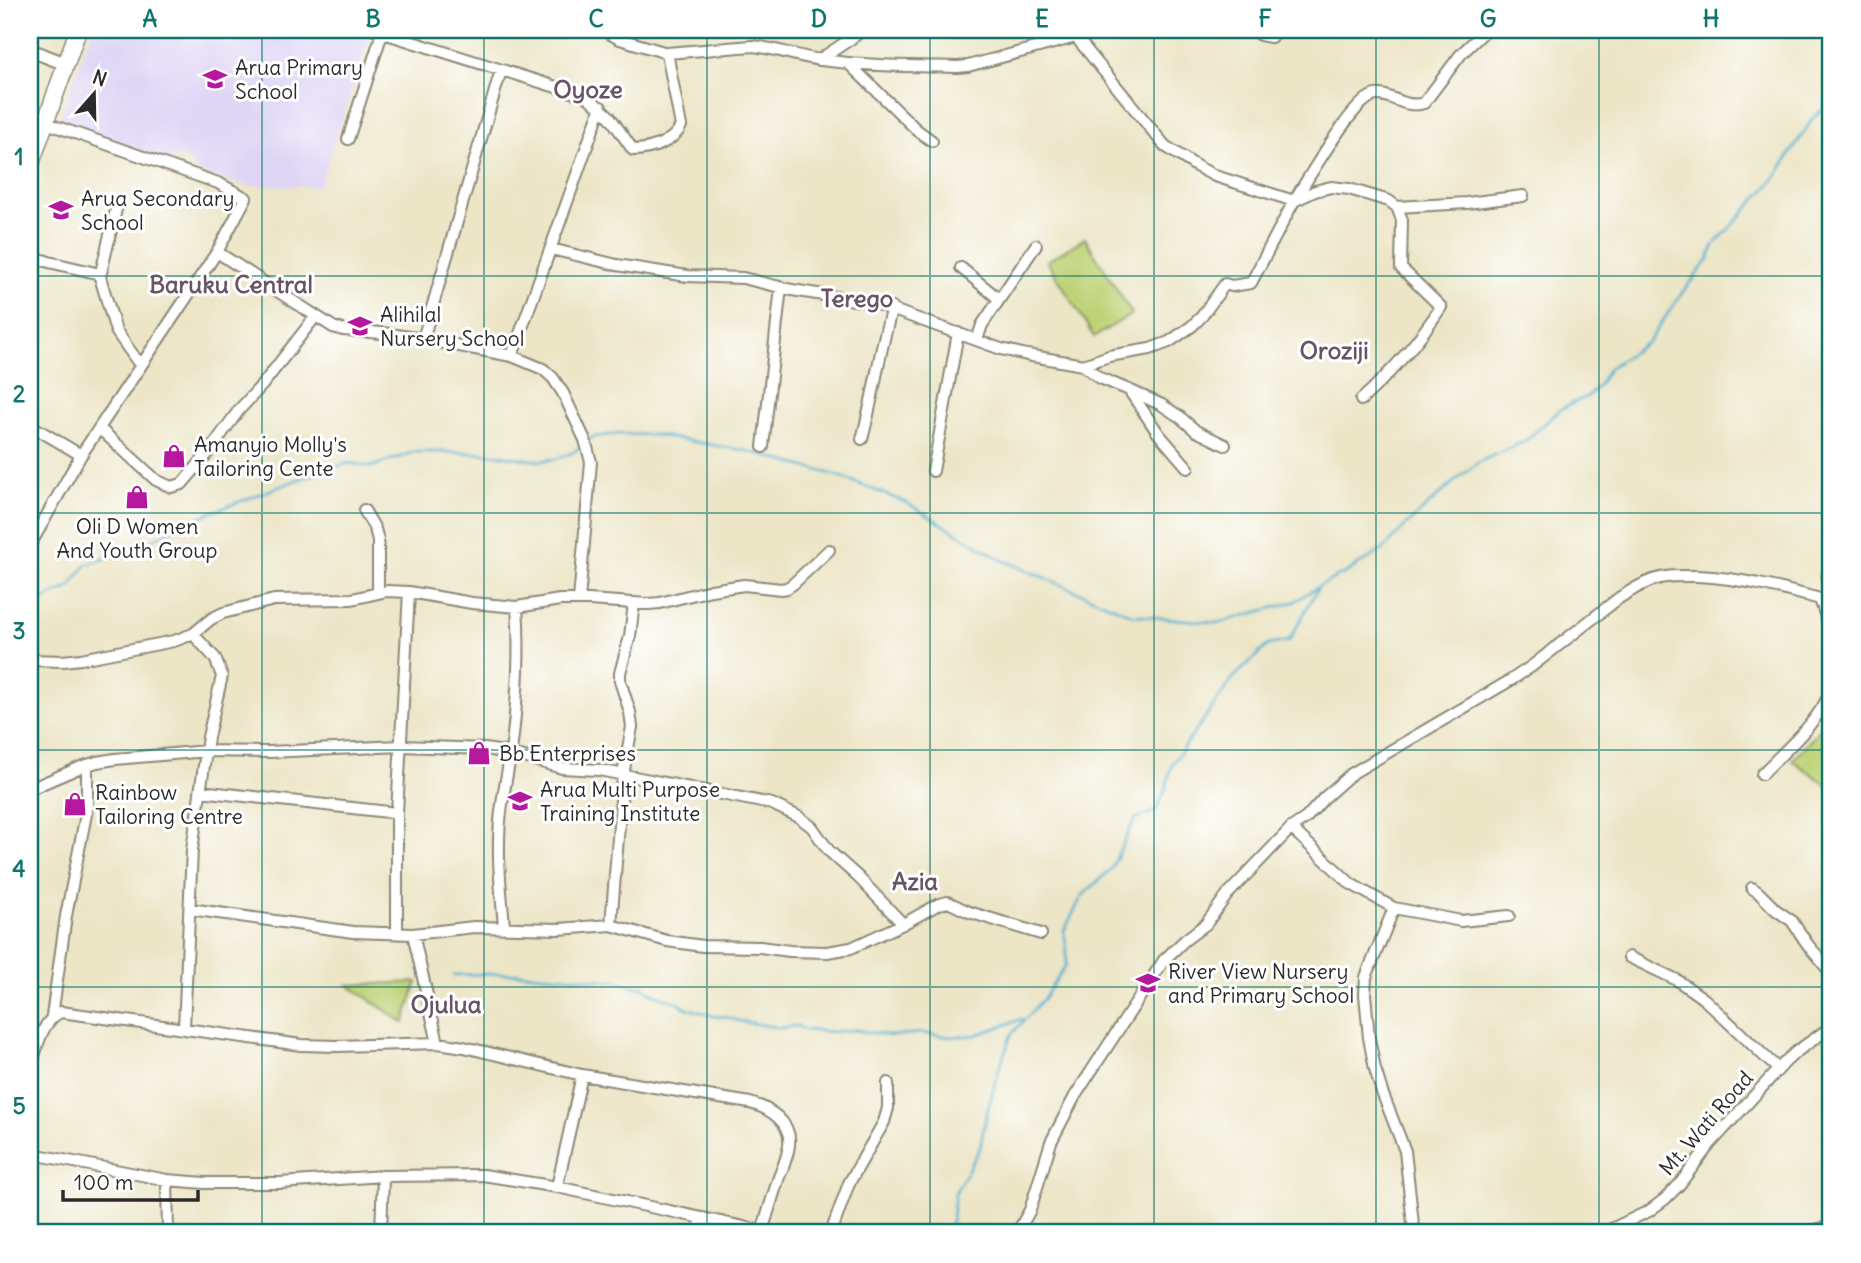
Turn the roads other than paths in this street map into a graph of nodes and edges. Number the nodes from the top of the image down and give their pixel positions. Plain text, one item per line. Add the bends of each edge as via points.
1 (78, 30) edge
2 (603, 30) edge
3 (862, 30) edge
4 (1087, 30) edge
5 (1253, 30) edge
6 (1486, 30) edge
7 (379, 31) edge
8 (1076, 37) junction
9 (1271, 37) dead end
10 (30, 50) edge
11 (667, 53) junction
12 (819, 60) junction
13 (848, 63) junction
14 (66, 64) junction
15 (501, 70) junction
16 (601, 107) junction
17 (46, 122) junction
18 (348, 139) dead end
19 (932, 141) dead end
20 (30, 166) edge
21 (1523, 196) dead end
22 (118, 201) dead end
23 (1294, 201) junction
24 (1397, 207) junction
25 (1037, 245) dead end
26 (551, 249) junction
27 (217, 252) junction
28 (30, 256) edge
29 (961, 268) dead end
30 (100, 277) junction
31 (781, 287) junction
32 (999, 299) junction
33 (892, 308) junction
34 (315, 317) junction
35 (957, 334) junction
36 (423, 339) junction
37 (977, 340) junction
38 (512, 356) junction
39 (140, 365) junction
40 (1083, 365) junction
41 (1129, 390) junction
42 (1362, 400) dead end
43 (30, 425) edge
44 (99, 428) junction
45 (862, 439) dead end
46 (1225, 445) dead end
47 (763, 447) dead end
48 (81, 455) junction
49 (1188, 468) dead end
50 (933, 471) dead end
51 (364, 510) dead end
52 (30, 545) edge
53 (829, 550) dead end
54 (1831, 561) edge
55 (378, 592) junction
56 (409, 592) junction
57 (579, 600) junction
58 (1827, 601) edge
59 (634, 603) junction
60 (517, 607) junction
61 (1831, 632) edge
62 (193, 634) junction
63 (30, 660) edge
64 (1831, 691) edge
65 (401, 746) junction
66 (207, 751) junction
67 (510, 752) junction
68 (87, 765) junction
69 (1762, 774) dead end
70 (623, 775) junction
71 (30, 789) edge
72 (200, 791) junction
73 (397, 813) junction
74 (1291, 828) junction
75 (1752, 888) dead end
76 (1394, 908) junction
77 (190, 909) junction
78 (1509, 916) dead end
79 (903, 924) junction
80 (611, 925) junction
81 (504, 927) junction
82 (397, 932) junction
83 (413, 934) junction
84 (1041, 934) dead end
85 (1629, 957) dead end
86 (1831, 973) edge
87 (52, 1016) junction
88 (1831, 1027) edge
89 (184, 1028) junction
90 (438, 1043) junction
91 (1778, 1069) junction
92 (30, 1071) edge
93 (582, 1075) junction
94 (888, 1083) dead end
95 (30, 1156) edge
96 (383, 1176) junction
97 (167, 1180) junction
98 (557, 1187) junction
99 (703, 1218) junction
100 (1831, 1226) edge
101 (767, 1232) edge
102 (168, 1233) edge
103 (381, 1233) edge
104 (696, 1233) edge
105 (831, 1233) edge
106 (1017, 1233) edge
107 (1414, 1233) edge
108 (1602, 1233) edge
109 (1802, 1233) edge

1 - 14 main road
2 - 11 street
3 - 12 street
4 - 8 street
5 - 9 street
6 - 23 street via 1461,54 1424,103 1407,105 1374,95 1360,104
7 - 15 street
7 - 18 street
8 - 13 street via 968,66
8 - 23 street via 1165,146 1215,176
10 - 14 street
11 - 12 street via 752,46
11 - 16 street via 680,131 665,142 633,150
12 - 13 street
13 - 19 street
14 - 17 main road
15 - 16 street via 575,91
15 - 36 street
16 - 26 street
17 - 20 main road
17 - 27 street via 218,183 246,198
21 - 24 street
22 - 30 street
23 - 24 street via 1331,187
23 - 40 street via 1251,283 1225,284 1202,316 1169,342
24 - 42 street via 1402,220 1401,268 1441,307 1408,353
25 - 32 street
26 - 31 street via 617,265 687,276 743,278
26 - 38 street
27 - 34 street
27 - 39 street
28 - 30 street
29 - 32 street
30 - 39 street via 116,331
31 - 33 street
31 - 47 street
32 - 37 street
33 - 35 street
33 - 45 street
34 - 36 street via 343,330
34 - 44 street via 182,484 171,487 156,480
35 - 37 street
35 - 50 street
36 - 38 street
37 - 40 street
38 - 57 street via 553,378 589,451
39 - 44 street
40 - 41 street
41 - 46 street
41 - 49 street
43 - 48 street
44 - 48 street
48 - 52 street
51 - 55 street via 377,534
53 - 59 street via 787,589 744,585 660,603
54 - 58 street
55 - 56 street
55 - 62 street via 352,599 274,600 223,613
56 - 60 street
56 - 65 street
57 - 59 street
57 - 60 street
58 - 61 street
58 - 74 street via 1745,580 1675,576 1654,580 1619,598 1511,680 1360,767
59 - 70 street via 620,673 632,727
60 - 67 street via 518,687
62 - 63 street via 81,659
62 - 66 street via 215,658 222,676
64 - 69 street via 1814,720
65 - 66 street
65 - 67 street
65 - 73 street
66 - 68 street
66 - 72 street
67 - 70 street via 562,768
67 - 81 street via 499,842
68 - 71 street
68 - 87 street via 87,809
70 - 79 street via 772,804 799,817
70 - 80 street
72 - 73 street
72 - 77 street
73 - 82 street
74 - 76 street via 1351,884
74 - 106 street via 1227,895 1206,924 1164,960 1075,1096 1051,1142 1030,1210
75 - 86 street via 1792,921
76 - 78 street via 1461,921
76 - 107 street via 1366,977 1365,994 1375,1069 1405,1151
77 - 82 street via 353,932
77 - 89 street
79 - 80 street via 851,948 827,952 667,942
79 - 84 street via 948,902
80 - 81 street
81 - 83 street
82 - 83 street
83 - 90 street
85 - 91 street via 1704,999
87 - 89 street via 67,1012
87 - 92 street
88 - 91 street, Mt. Wati Road
89 - 90 street via 310,1046
90 - 93 street
91 - 108 street, Mt. Wati Road via 1665,1199
93 - 98 street
93 - 101 street via 750,1103 772,1112 786,1129 789,1146
94 - 105 street via 884,1122 849,1183
95 - 97 street
96 - 97 street via 280,1183
96 - 98 street via 483,1175
96 - 103 street
97 - 102 street
98 - 99 street
99 - 101 street
99 - 104 street
100 - 109 street

